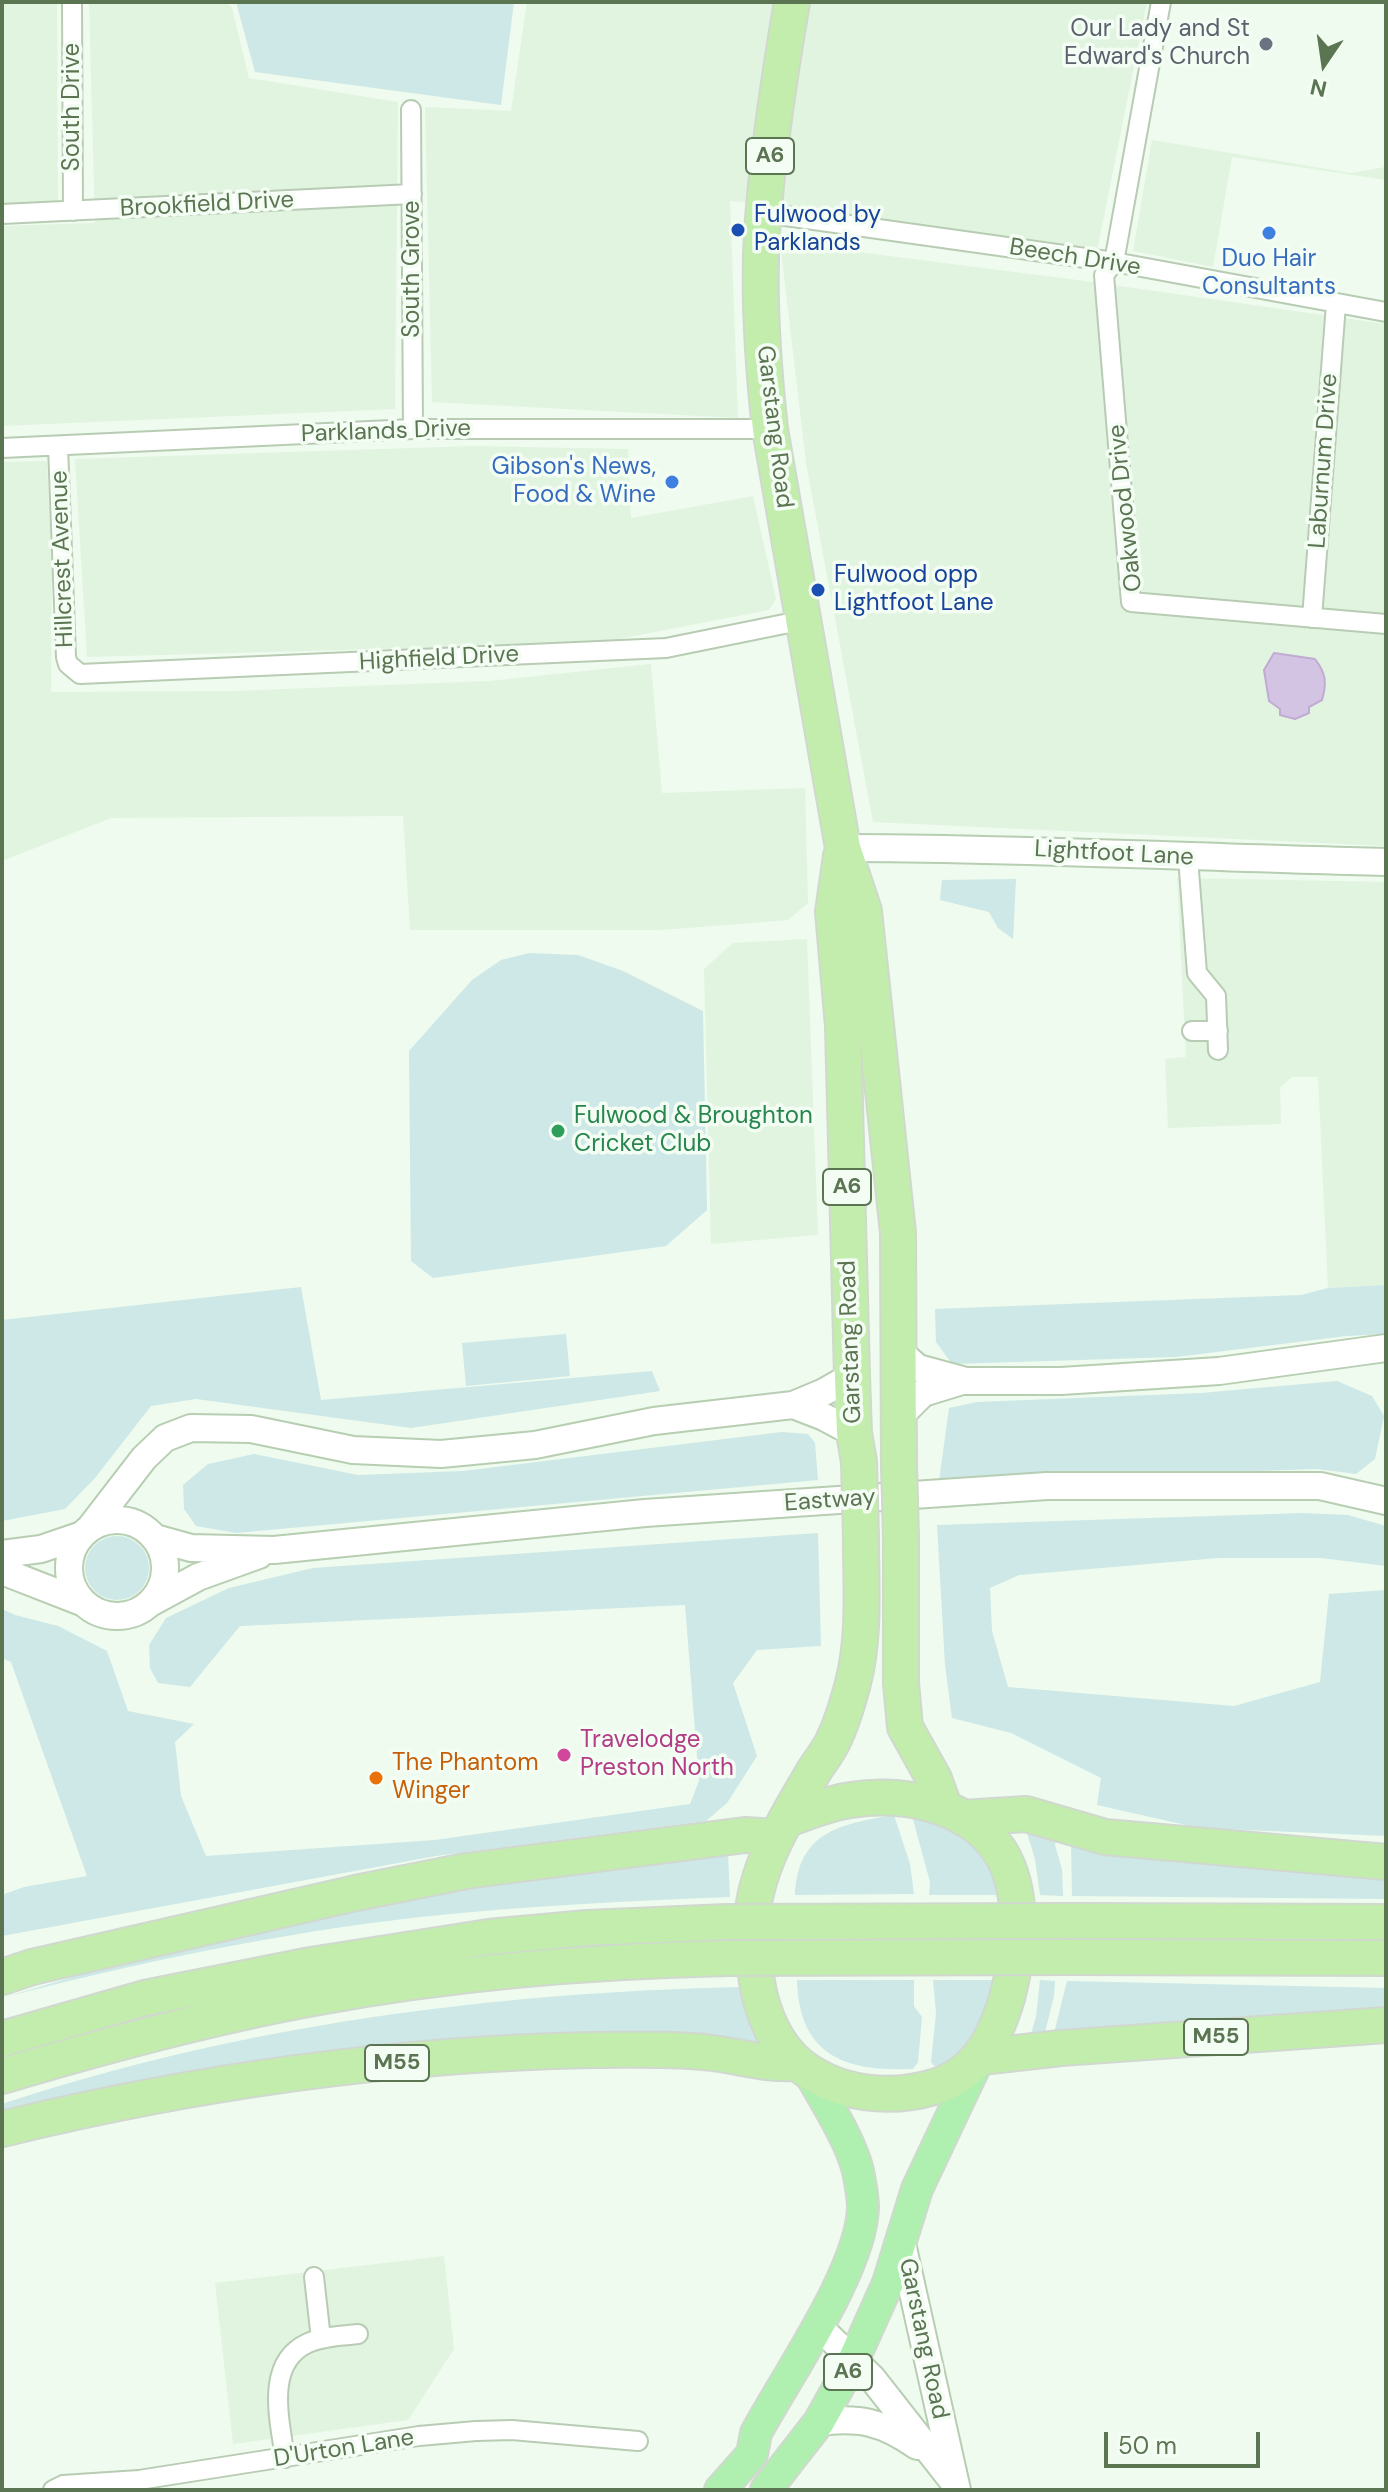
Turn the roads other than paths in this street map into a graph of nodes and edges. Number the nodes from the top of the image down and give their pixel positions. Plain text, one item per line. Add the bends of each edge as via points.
1 (72, 2) edge
2 (792, 2) edge
3 (1161, 2) edge
4 (411, 110) dead end
5 (412, 194) junction
6 (73, 211) junction
7 (764, 213) junction
8 (2, 214) edge
9 (1114, 262) junction
10 (1336, 304) junction
11 (1386, 312) edge
12 (413, 429) junction
13 (770, 429) junction
14 (58, 446) junction
15 (2, 448) edge
16 (1312, 618) junction
17 (804, 620) junction
18 (1386, 624) edge
19 (73, 670) joint
20 (843, 848) junction
21 (1188, 858) junction
22 (1386, 862) edge
23 (1192, 1031) dead end
24 (1218, 1031) junction
25 (1218, 1050) dead end
26 (1386, 1348) edge
27 (897, 1350) junction
28 (852, 1376) junction
29 (966, 1381) junction
30 (793, 1405) junction
31 (899, 1417) junction
32 (856, 1447) junction
33 (144, 1458) junction
34 (1386, 1501) edge
35 (86, 1532) junction
36 (152, 1535) junction
37 (274, 1550) junction
38 (2, 1554) edge
39 (2, 1571) edge
40 (84, 1603) junction
41 (149, 1604) junction
42 (954, 1813) junction
43 (782, 1828) junction
44 (1386, 1862) edge
45 (1386, 1922) edge
46 (489, 1937) junction
47 (1386, 1958) edge
48 (2, 1977) edge
49 (2, 2018) edge
50 (1386, 2025) edge
51 (2, 2039) edge
52 (979, 2060) junction
53 (803, 2068) junction
54 (2, 2076) edge
55 (2, 2129) edge
56 (901, 2239) junction
57 (314, 2277) dead end
58 (818, 2326) junction
59 (358, 2334) dead end
60 (321, 2339) junction
61 (853, 2361) junction
62 (819, 2422) junction
63 (638, 2441) dead end
64 (285, 2458) junction
65 (952, 2481) edge
66 (53, 2490) edge
67 (720, 2490) edge
68 (766, 2490) edge

1 - 6 street, South Drive
2 - 7 highway, Garstang Road / A6
3 - 9 street
4 - 5 street, South Grove
5 - 6 street, Brookfield Drive
5 - 12 street, South Grove
6 - 8 street, Brookfield Drive
7 - 9 street, Beech Drive
7 - 13 highway, Garstang Road / A6 via 761,312
9 - 10 street, Beech Drive
9 - 16 street, Oakwood Drive via 1104,275 1131,602
10 - 11 street, Beech Drive
10 - 16 street, Laburnum Drive
12 - 13 street, Parklands Drive
12 - 14 street, Parklands Drive
13 - 17 highway, Garstang Road / A6
14 - 15 street, Parklands Drive
14 - 19 street, Hillcrest Avenue via 66,657
16 - 18 street, Oakwood Drive
17 - 19 street, Highfield Drive via 666,648 88,675
17 - 20 highway, Garstang Road / A6
20 - 21 main road, Lightfoot Lane via 1028,849
20 - 27 highway, Garstang Road / A6 via 864,911 886,1108 898,1233
20 - 28 highway, Garstang Road / A6 via 833,912 843,1026
21 - 22 main road, Lightfoot Lane
21 - 24 street via 1197,973 1216,996
23 - 24 street
24 - 25 street
26 - 29 main road via 1219,1371
27 - 29 main road via 918,1368
27 - 31 highway, Garstang Road / A6
28 - 30 main road
28 - 32 highway, Garstang Road / A6
29 - 31 main road via 923,1393
30 - 32 main road via 824,1417
30 - 33 main road via 654,1421 535,1445 441,1454 353,1450 251,1429 191,1428 165,1438
31 - 42 highway, Garstang Road / A6, bridge via 905,1727
32 - 43 highway, Garstang Road / A6, bridge via 860,1642 853,1682 833,1743
33 - 35 main road
33 - 36 main road via 138,1498
34 - 37 main road, Eastway via 1320,1486 1047,1486 645,1513
35 - 36 main road via 107,1521 125,1520
35 - 38 main road via 41,1549
35 - 40 main road via 71,1553 70,1575
36 - 37 main road, Eastway via 191,1548
36 - 41 main road via 164,1554 165,1572
37 - 41 main road, Eastway via 198,1577
39 - 40 main road
40 - 41 main road via 117,1616
42 - 43 highway, A6 via 925,1802 875,1798 834,1804
42 - 44 highway via 1026,1814 1105,1837
42 - 52 highway, A6 via 1000,1851 1017,1907 1010,1986
43 - 48 highway via 466,1871
43 - 53 highway, A6 via 759,1884 752,1942 768,2022
45 - 46 highway, bridge via 727,1922
46 - 49 highway via 385,1933 127,1982
46 - 51 highway via 145,1998
47 - 54 highway, bridge via 728,1958 557,1966 318,1997 140,2037
50 - 52 highway, M55 via 1047,2050
52 - 53 highway, A6 via 939,2086 892,2095 835,2085
52 - 56 main road, Garstang Road / A6 via 917,2189
53 - 55 highway, M55 via 714,2053 622,2051 418,2060 251,2081
53 - 58 main road, A6 via 858,2168 863,2208 848,2262
56 - 61 main road, A6 via 888,2283
56 - 65 main road, Garstang Road
57 - 60 street
58 - 61 main road, Garstang Road
58 - 67 main road, A6 via 756,2433 752,2454
59 - 60 street
60 - 64 street via 297,2350 280,2379
61 - 62 main road, A6
61 - 65 main road, Garstang Road
62 - 65 main road via 879,2424 906,2438
62 - 68 main road, A6
63 - 64 street, D'Urton Lane via 488,2430
64 - 66 street, D'Urton Lane

